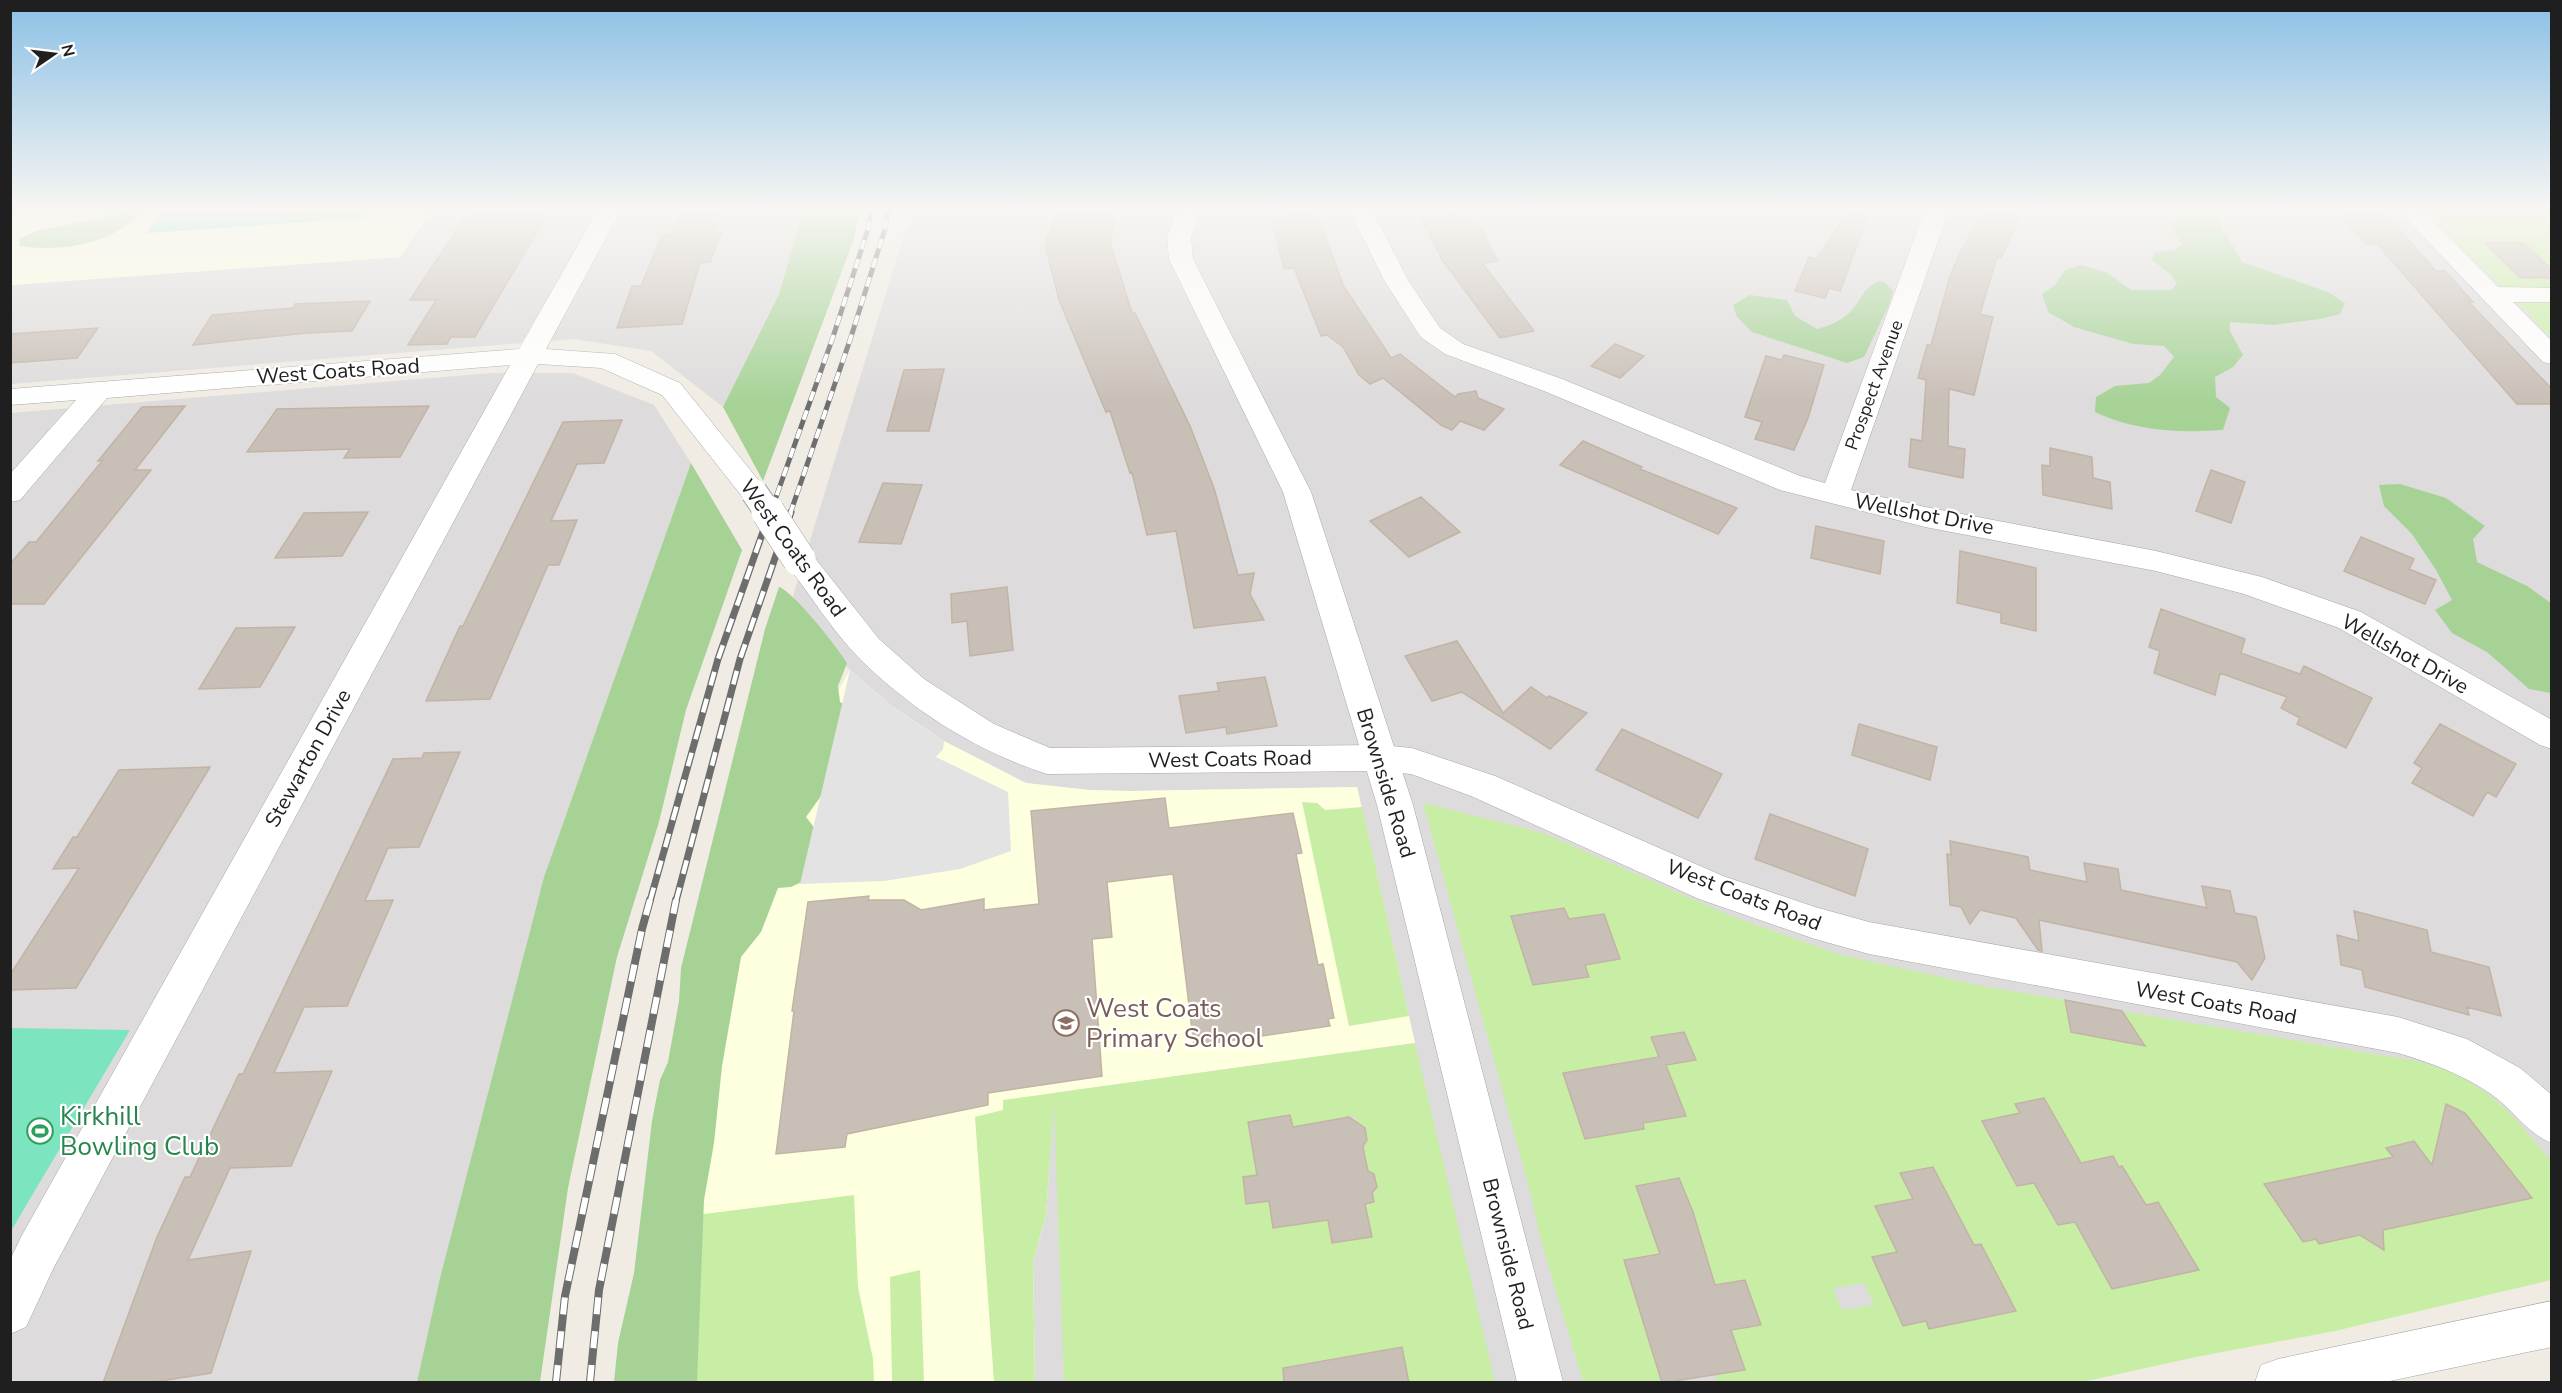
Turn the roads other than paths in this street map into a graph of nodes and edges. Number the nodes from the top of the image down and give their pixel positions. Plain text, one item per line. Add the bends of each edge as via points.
1 (574, 273) edge
2 (1188, 273) edge
3 (1392, 273) edge
4 (1914, 273) edge
5 (2470, 273) edge
6 (2490, 294) junction
7 (2552, 295) edge
8 (529, 356) junction
9 (2552, 356) edge
10 (99, 390) junction
11 (10, 397) edge
12 (10, 493) edge
13 (1835, 496) junction
14 (2552, 736) edge
15 (1380, 758) junction
16 (2552, 1123) edge
17 (10, 1311) edge
18 (2552, 1324) edge
19 (1540, 1383) edge
20 (2278, 1383) edge

1 - 8 street, Stewarton Drive
2 - 15 street, Brownside Road via 1298,492
3 - 13 street, Wellshot Drive via 1431,333 1454,349 1553,384 1739,464
4 - 13 street, Prospect Avenue
5 - 6 street
6 - 7 street
6 - 9 street
8 - 10 street, West Coats Road
8 - 15 street, West Coats Road, bridge via 606,360 671,389 754,492 799,559 868,647 912,688 982,733 1047,761
8 - 17 street, Stewarton Drive via 43,1242
10 - 11 street, West Coats Road
10 - 12 street
13 - 14 street, Wellshot Drive via 2156,561 2252,585 2350,620
15 - 16 street, West Coats Road via 1412,761 1483,786 1712,888 1815,924 1869,938 2182,998 2398,1035 2453,1052 2506,1081
15 - 19 street, Brownside Road via 1449,1011
18 - 20 street

